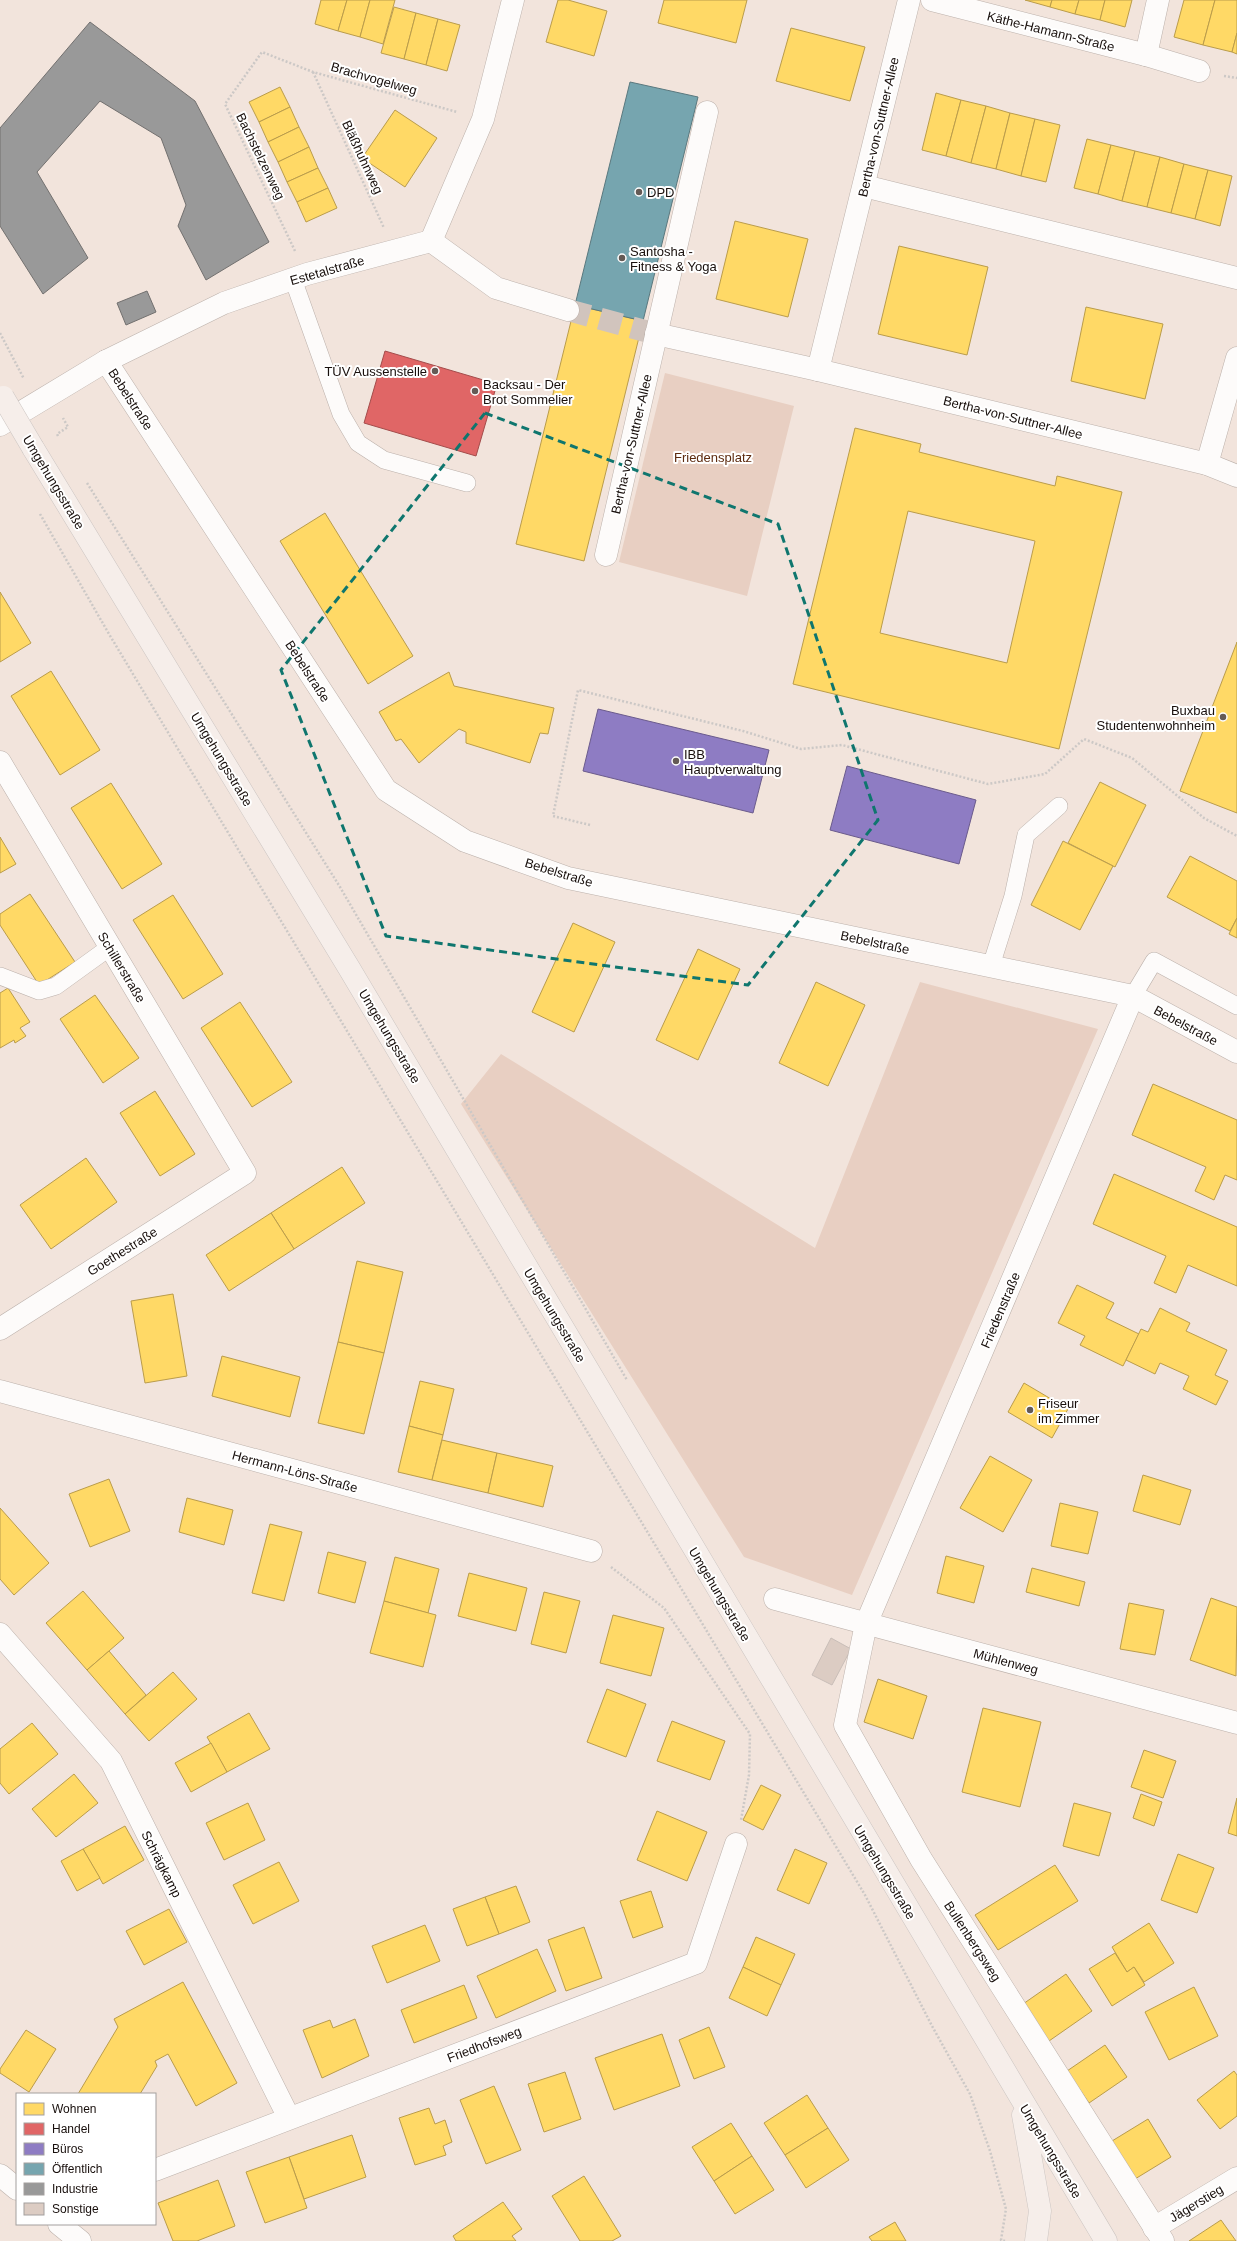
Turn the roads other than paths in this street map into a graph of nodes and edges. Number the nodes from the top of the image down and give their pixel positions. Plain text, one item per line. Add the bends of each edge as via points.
1 (514, 0) edge
2 (908, 0) edge
3 (932, 0) edge
4 (1158, 0) edge
5 (1146, 55) junction
6 (1199, 71) dead end
7 (707, 112) dead end
8 (864, 186) junction
9 (431, 241) junction
10 (300, 276) junction
11 (1237, 278) edge
12 (568, 310) tunnel mouth
13 (656, 334) junction
14 (1237, 358) edge
15 (106, 361) junction
16 (818, 370) junction
17 (2, 394) edge
18 (0, 426) edge
19 (1207, 464) junction
20 (1237, 476) edge
21 (467, 483) dead end
22 (606, 555) dead end
23 (0, 762) edge
24 (1059, 806) dead end
25 (110, 947) junction
26 (991, 966) junction
27 (0, 976) edge
28 (1133, 996) junction
29 (1237, 1006) edge
30 (1237, 1052) edge
31 (245, 1173) joint
32 (0, 1329) edge
33 (0, 1391) edge
34 (590, 1551) road end
35 (775, 1599) dead end
36 (866, 1624) junction
37 (0, 1634) edge
38 (1237, 1723) edge
39 (736, 1844) road end
40 (1020, 2100) junction
41 (289, 2118) junction
42 (156, 2170) edge
43 (0, 2175) edge
44 (1237, 2178) edge
45 (16, 2188) edge
46 (60, 2225) edge
47 (1158, 2234) edge
48 (80, 2241) edge
49 (1036, 2241) edge
50 (1106, 2241) edge

1 - 9 street via 483,119
2 - 8 street, Bertha-von-Suttner-Allee
3 - 5 street, Käthe-Hamann-Straße
4 - 5 street
5 - 6 street, Käthe-Hamann-Straße
7 - 13 street, Bertha-von-Suttner-Allee
8 - 11 street
8 - 16 street, Bertha-von-Suttner-Allee
9 - 10 street, Estetalstraße
9 - 12 street via 496,288
10 - 15 street, Estetalstraße via 224,303
10 - 21 lane via 341,414 358,443 384,460
13 - 16 street, Bertha-von-Suttner-Allee
13 - 22 street, Bertha-von-Suttner-Allee
14 - 19 street
15 - 18 street, Estetalstraße
15 - 26 street, Bebelstraße via 386,790 466,841 568,878
16 - 19 street, Bertha-von-Suttner-Allee
17 - 40 main road, Umgehungsstraße, bridge via 349,968
19 - 20 street, Bertha-von-Suttner-Allee
23 - 25 street, Schillerstraße
24 - 26 lane via 1026,835 1013,896
25 - 27 lane via 56,986 40,991
25 - 31 street, Schillerstraße
26 - 28 street, Bebelstraße
28 - 29 lane via 1154,961
28 - 30 street, Bebelstraße
28 - 36 street, Friedenstraße
31 - 32 street, Goethestraße
33 - 34 street, Hermann-Löns-Straße
35 - 36 street, Mühlenweg
36 - 38 street, Mühlenweg
36 - 47 street, Bullenbergsweg via 845,1724 921,1859
37 - 41 street, Schrägkamp via 111,1762
39 - 41 street, Friedhofsweg via 696,1963
40 - 49 main road via 1040,2211
40 - 50 main road, Umgehungsstraße
41 - 42 street, Friedhofsweg
43 - 45 street
44 - 47 street, Jägerstieg
46 - 48 street

